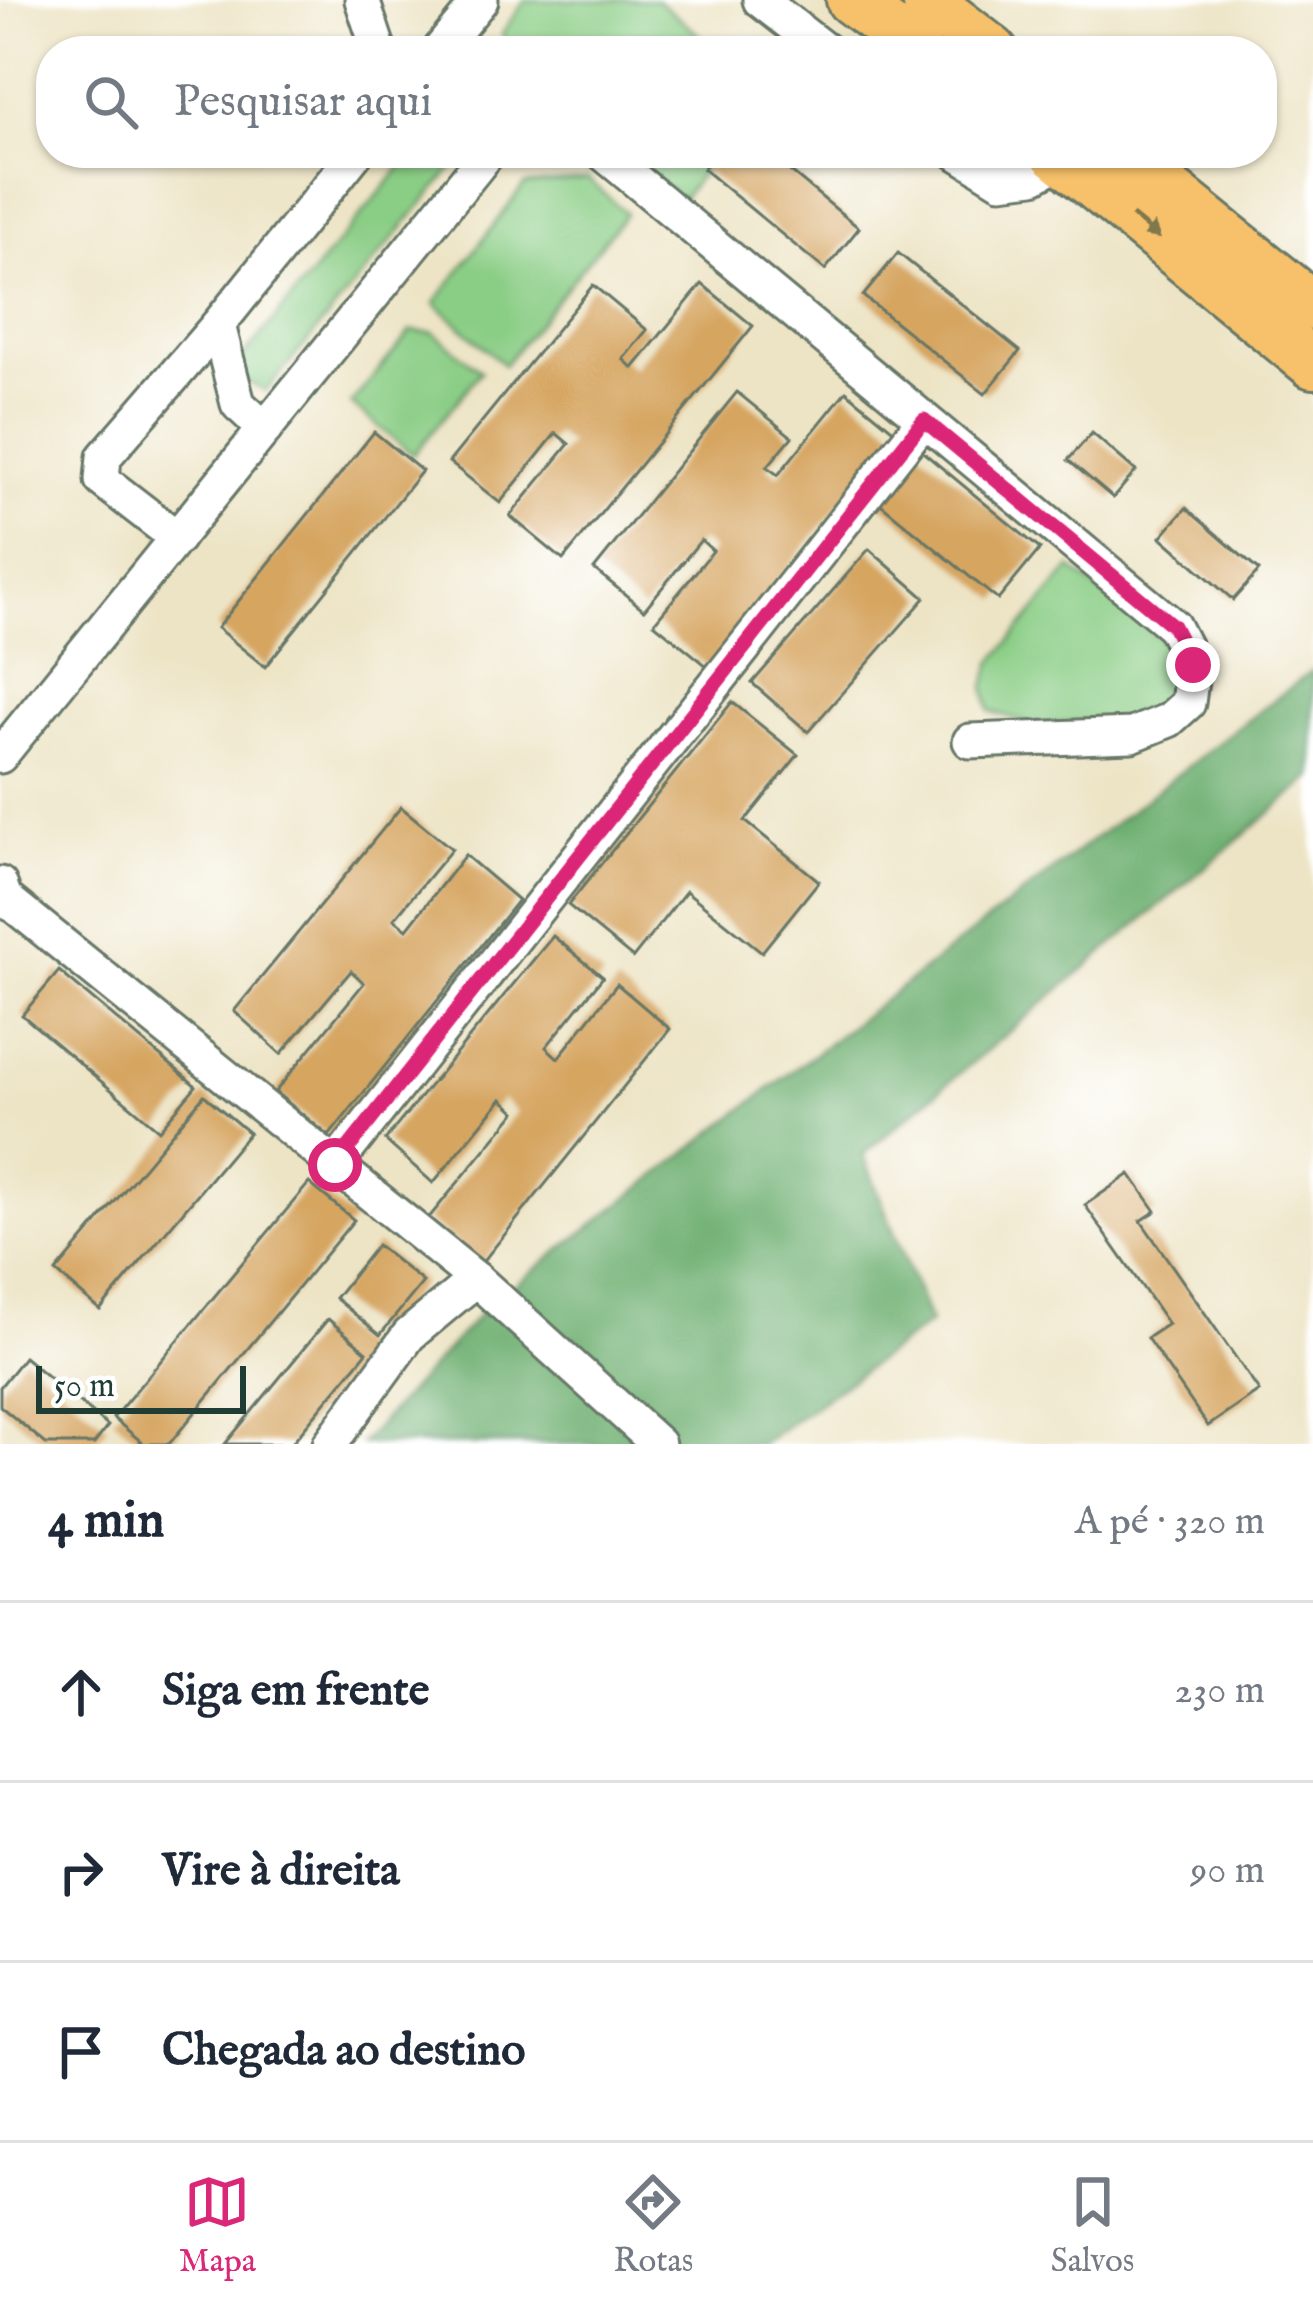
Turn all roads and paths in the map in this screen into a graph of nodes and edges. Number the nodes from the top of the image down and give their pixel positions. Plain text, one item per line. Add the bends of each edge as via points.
1 (362, 0) edge
2 (482, 0) edge
3 (760, 0) edge
4 (851, 0) edge
5 (927, 0) edge
6 (375, 36) edge
7 (452, 36) edge
8 (807, 36) edge
9 (900, 36) edge
10 (974, 36) edge
11 (344, 168) edge
12 (476, 168) edge
13 (621, 168) edge
14 (982, 168) edge
15 (1044, 168) edge
16 (1075, 168) edge
17 (1142, 168) edge
18 (1313, 306) edge
19 (218, 326) junction
20 (1313, 364) edge
21 (924, 420) junction
22 (265, 429) junction
23 (177, 538) junction
24 (970, 741) dead end
25 (0, 756) edge
26 (0, 884) edge
27 (335, 1165) junction
28 (476, 1279) junction
29 (330, 1444) edge
30 (658, 1444) edge

1 - 6 lane
2 - 7 lane
3 - 8 lane
4 - 9 highway
5 - 10 highway
11 - 19 lane
12 - 22 lane
13 - 21 lane
14 - 15 lane via 1001,180
16 -> 20 highway
17 - 18 highway
19 - 22 lane via 238,404
19 - 23 lane via 104,458 102,481
21 - 24 lane via 1173,626 1193,665 1188,703 1169,721 1132,735
21 - 27 lane
22 - 23 lane
23 - 25 lane
26 - 27 lane via 5,898
27 - 28 lane
28 - 29 lane via 409,1335
28 - 30 lane

